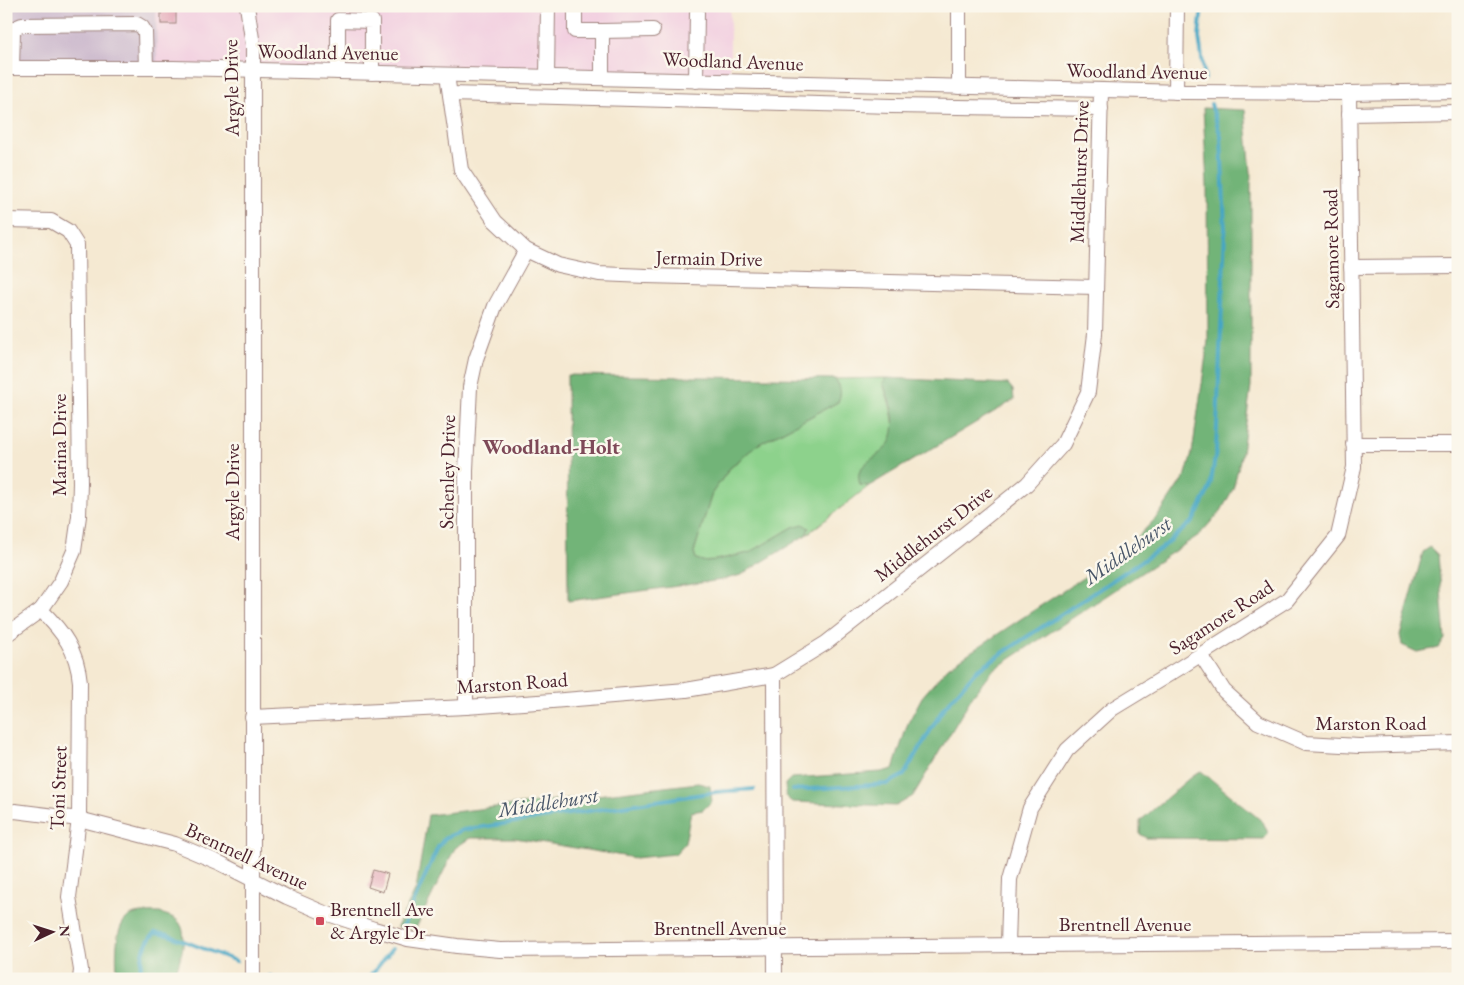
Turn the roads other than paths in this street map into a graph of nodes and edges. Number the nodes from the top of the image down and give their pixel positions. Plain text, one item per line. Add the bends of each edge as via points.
1 (247, 6) edge
2 (548, 6) edge
3 (575, 6) edge
4 (959, 6) edge
5 (1177, 6) edge
6 (696, 12) dead end
7 (602, 30) junction
8 (653, 30) dead end
9 (9, 68) edge
10 (146, 68) junction
11 (252, 70) junction
12 (338, 72) junction
13 (372, 73) junction
14 (447, 75) junction
15 (547, 77) junction
16 (602, 78) junction
17 (696, 80) junction
18 (959, 87) junction
19 (1102, 91) junction
20 (1458, 91) edge
21 (1176, 92) junction
22 (1349, 93) junction
23 (450, 94) junction
24 (1101, 109) junction
25 (1458, 112) edge
26 (1349, 114) junction
27 (6, 220) edge
28 (526, 250) junction
29 (1458, 266) edge
30 (1351, 267) junction
31 (1096, 287) junction
32 (1354, 444) junction
33 (1458, 444) edge
34 (41, 610) junction
35 (6, 635) edge
36 (1201, 655) junction
37 (774, 675) junction
38 (466, 707) junction
39 (252, 717) junction
40 (1458, 743) edge
41 (6, 813) edge
42 (79, 820) junction
43 (252, 879) junction
44 (1458, 941) edge
45 (1008, 944) junction
46 (774, 948) junction
47 (80, 979) edge
48 (253, 979) edge
49 (775, 979) edge

1 - 11 street, Argyle Drive
2 - 15 street
3 - 7 street via 575,31
4 - 18 street
5 - 21 street
6 - 17 street
7 - 8 street
7 - 16 street
9 - 10 street, Woodland Avenue
9 - 10 street via 13,31 22,25 137,24 145,32
10 - 11 street, Woodland Avenue
11 - 12 street, Woodland Avenue
11 - 39 street, Argyle Drive
12 - 13 street, Woodland Avenue
12 - 13 street via 338,20 372,21
13 - 14 street, Woodland Avenue
14 - 15 street, Woodland Avenue
14 - 23 street, Jermain Drive
15 - 16 street, Woodland Avenue
16 - 17 street, Woodland Avenue
17 - 18 street, Woodland Avenue
18 - 19 street, Woodland Avenue
19 - 21 street, Woodland Avenue
19 - 24 street, Middlehurst Drive
20 - 22 street, Woodland Avenue
21 - 22 street, Woodland Avenue
22 - 26 street, Sagamore Road
23 - 24 street
23 - 28 street, Jermain Drive via 461,170 495,221
24 - 31 street, Middlehurst Drive
25 - 26 street
26 - 30 street, Sagamore Road
27 - 34 street, Marina Drive via 51,220 68,231 77,245 79,516 74,551 61,581
28 - 31 street, Jermain Drive via 558,265 599,274
28 - 38 street, Schenley Drive via 495,306 476,359 470,387 466,470
29 - 30 street
30 - 32 street, Sagamore Road
31 - 37 street, Middlehurst Drive via 1095,334 1088,392 1064,444 1027,484 826,643
32 - 33 street
32 - 36 street, Sagamore Road via 1354,467 1338,536 1287,600
34 - 35 street, Marina Drive
34 - 42 street, Toni Street via 74,651 78,666
36 - 40 street, Marston Road via 1224,691 1258,722 1306,743 1358,746
36 - 45 street, Sagamore Road via 1112,709 1067,750 1030,808 1010,879
37 - 38 street, Marston Road via 686,690
37 - 46 street
38 - 39 street, Marston Road
39 - 43 street, Argyle Drive
41 - 42 street, Brentnell Avenue
42 - 43 street, Brentnell Avenue via 175,844
42 - 47 street, Toni Street via 69,897
43 - 46 street, Brentnell Avenue via 322,912 374,929 408,939 457,946 500,950
43 - 48 street, Argyle Drive
44 - 45 street, Brentnell Avenue
45 - 46 street, Brentnell Avenue
46 - 49 street

